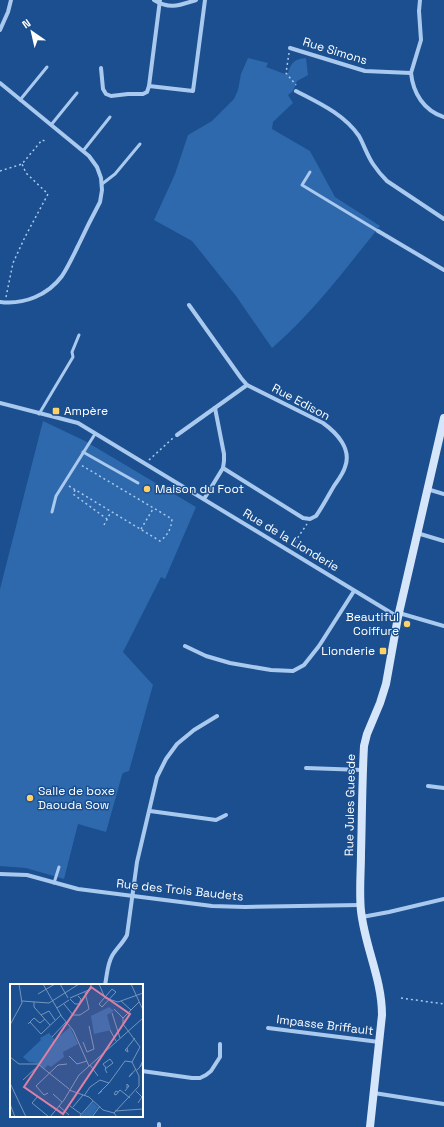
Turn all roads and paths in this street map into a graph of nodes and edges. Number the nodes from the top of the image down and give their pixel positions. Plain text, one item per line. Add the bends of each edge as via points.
1 (11, 0) edge
2 (154, 0) edge
3 (196, 0) edge
4 (206, 0) edge
5 (420, 0) edge
6 (159, 2) edge
7 (0, 30) edge
8 (290, 48) joint
9 (47, 67) dead end
10 (101, 68) dead end
11 (411, 73) junction
12 (0, 83) edge
13 (149, 86) junction
14 (296, 91) joint
15 (77, 93) dead end
16 (20, 100) junction
17 (110, 117) dead end
18 (444, 117) edge
19 (51, 125) junction
20 (45, 140) dead end
21 (140, 144) dead end
22 (83, 151) junction
23 (22, 164) junction
24 (0, 171) edge
25 (310, 172) dead end
26 (102, 184) junction
27 (444, 219) edge
28 (378, 231) joint
29 (444, 270) edge
30 (0, 302) edge
31 (5, 303) junction
32 (189, 305) dead end
33 (79, 335) dead end
34 (247, 385) junction
35 (0, 403) edge
36 (215, 408) junction
37 (39, 414) junction
38 (444, 418) edge
39 (95, 434) junction
40 (178, 435) joint
41 (83, 452) junction
42 (77, 462) junction
43 (145, 464) junction
44 (223, 468) junction
45 (64, 483) junction
46 (138, 483) dead end
47 (427, 489) junction
48 (75, 490) junction
49 (444, 494) edge
50 (204, 499) junction
51 (154, 508) junction
52 (52, 512) dead end
53 (111, 512) junction
54 (107, 519) junction
55 (310, 519) junction
56 (104, 525) dead end
57 (140, 529) junction
58 (417, 533) junction
59 (444, 541) edge
60 (289, 551) junction
61 (354, 591) junction
62 (398, 615) junction
63 (444, 626) edge
64 (185, 646) dead end
65 (217, 716) dead end
66 (306, 768) dead end
67 (363, 770) junction
68 (428, 786) dead end
69 (444, 788) edge
70 (150, 811) junction
71 (226, 815) dead end
72 (59, 867) dead end
73 (0, 875) edge
74 (54, 883) junction
75 (132, 896) junction
76 (444, 899) edge
77 (360, 905) junction
78 (362, 917) junction
79 (105, 984) edge
80 (401, 998) dead end
81 (444, 1004) edge
82 (268, 1028) dead end
83 (379, 1042) junction
84 (220, 1044) dead end
85 (143, 1071) edge
86 (374, 1093) junction
87 (444, 1104) edge
88 (370, 1127) edge

1 - 7 street
2 - 6 street
3 - 6 street via 177,6 166,6
4 - 13 street via 193,91
5 - 11 street via 421,40
6 - 13 street
8 - 11 street, Rue Simons via 365,71
8 - 14 path via 286,73 296,85
9 - 16 lane
10 - 13 street via 103,89 111,96 143,94
11 - 18 street via 416,93 421,101
12 - 16 street
14 - 27 street via 333,111 344,120 353,128 372,164 387,181
15 - 19 lane
16 - 19 street
17 - 22 lane
19 - 22 street
20 - 23 path via 42,140
21 - 26 lane via 115,174
22 - 26 street via 97,167
23 - 24 path
23 - 31 path via 26,173 48,194 13,263
25 - 28 lane via 302,185
26 - 31 street via 100,202 61,277 49,289 32,298 23,302
28 - 29 street
30 - 31 street
32 - 34 street, Rue Edison
33 - 37 lane via 72,352 73,357
34 - 36 street
34 - 55 street, Rue Edison via 323,423 343,444 347,457 345,469 316,516
35 - 37 street, Rue de la Lionderie
36 - 40 street
36 - 44 street via 224,454
37 - 39 street, Rue de la Lionderie via 78,423
38 - 47 main road, Rue Jules Guesde
39 - 41 lane
39 - 43 street, Rue de la Lionderie
40 - 43 path
41 - 42 lane
41 - 46 lane
42 - 45 lane
42 - 51 path
43 - 50 street, Rue de la Lionderie
44 - 50 street
44 - 55 street via 303,518
45 - 48 path
45 - 52 lane via 56,496
47 - 49 street
47 - 58 main road, Rue Jules Guesde
48 - 53 path
48 - 54 path via 73,494
50 - 60 street, Rue de la Lionderie
51 - 57 path
51 - 57 path via 172,519 168,533 160,541
53 - 54 path
53 - 57 path
54 - 56 path
55 - 60 path
58 - 59 street
58 - 62 main road, Rue Jules Guesde
60 - 61 street, Rue de la Lionderie
61 - 62 street, Rue de la Lionderie
61 - 64 street via 319,646 304,665 293,672 230,663
62 - 63 street, Rue de la Lionderie
62 - 67 main road, Rue Jules Guesde via 384,692 365,740
65 - 70 street via 185,737 166,759 157,777
66 - 67 street
67 - 77 main road, Rue Jules Guesde
68 - 69 street
70 - 71 street via 216,820
70 - 75 street via 137,862
72 - 74 lane
73 - 74 street, Rue des Trois Baudets via 27,875
74 - 75 street, Rue des Trois Baudets
75 - 77 street, Rue des Trois Baudets via 230,907
75 - 79 street via 127,935 111,958
76 - 78 street
77 - 78 main road, Rue Jules Guesde
78 - 83 main road, Rue Jules Guesde via 381,996
80 - 81 path
82 - 83 street, Impasse Briffault
83 - 86 main road, Rue Jules Guesde
84 - 85 street via 220,1057 211,1071 200,1078
86 - 87 street
86 - 88 main road, Rue Jules Guesde

